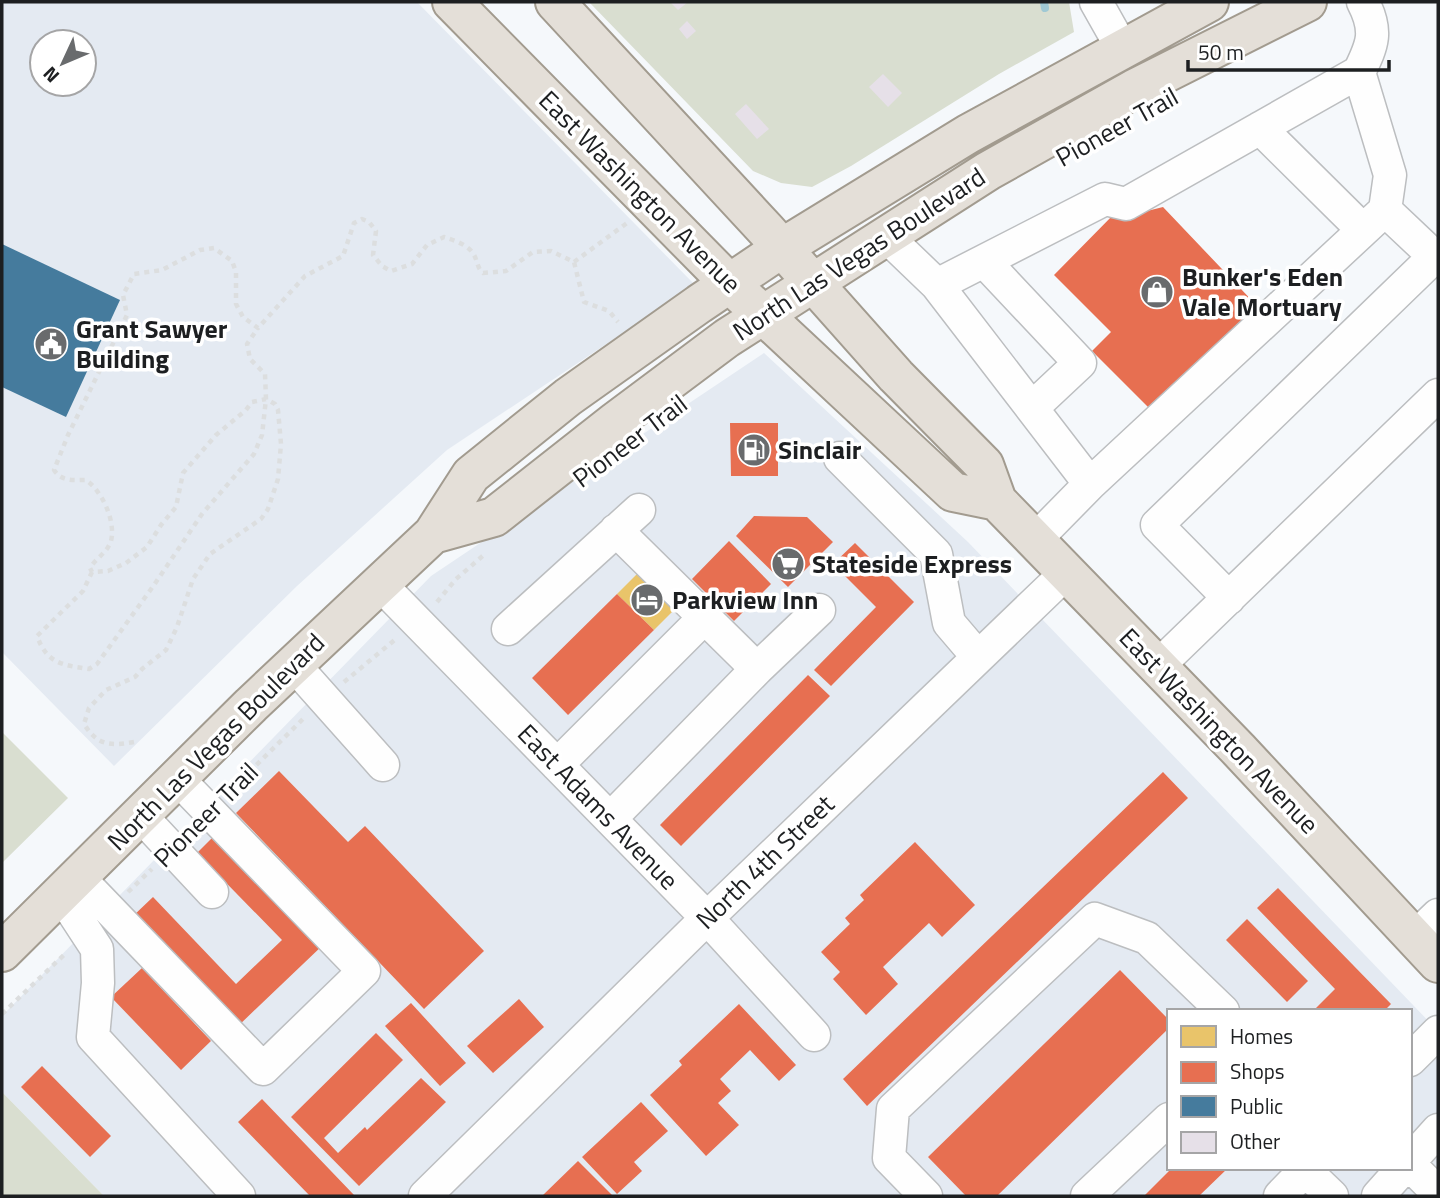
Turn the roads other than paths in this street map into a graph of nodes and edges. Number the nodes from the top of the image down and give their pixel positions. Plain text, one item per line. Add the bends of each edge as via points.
1 (452, 2) edge
2 (555, 2) edge
3 (1096, 2) edge
4 (1209, 2) edge
5 (1307, 2) edge
6 (1363, 2) edge
7 (1122, 48) junction
8 (1359, 72) junction
9 (1260, 128) junction
10 (1374, 220) junction
11 (886, 235) junction
12 (782, 248) junction
13 (1436, 259) edge
14 (984, 261) junction
15 (812, 282) junction
16 (729, 283) junction
17 (937, 285) junction
18 (763, 315) junction
19 (1438, 395) edge
20 (1032, 408) junction
21 (840, 458) dead end
22 (1090, 484) junction
23 (997, 501) junction
24 (433, 534) junction
25 (1035, 540) junction
26 (1066, 573) junction
27 (379, 583) junction
28 (1229, 598) junction
29 (819, 610) dead end
30 (705, 617) junction
31 (508, 629) dead end
32 (978, 657) junction
33 (293, 665) junction
34 (1158, 666) junction
35 (757, 669) junction
36 (383, 765) dead end
37 (557, 765) junction
38 (178, 779) junction
39 (141, 816) junction
40 (610, 819) junction
41 (69, 886) junction
42 (212, 892) dead end
43 (707, 918) junction
44 (1430, 939) edge
45 (2, 952) edge
46 (1221, 1009) edge
47 (1438, 1032) edge
48 (814, 1035) dead end
49 (1412, 1058) edge
50 (1167, 1121) edge
51 (1438, 1130) edge
52 (1412, 1161) edge
53 (1412, 1165) edge
54 (1306, 1170) edge
55 (1308, 1170) edge
56 (1401, 1170) edge
57 (1438, 1193) edge
58 (432, 1194) edge
59 (239, 1196) edge
60 (926, 1196) edge
61 (1087, 1196) edge
62 (1280, 1196) edge
63 (1332, 1196) edge
64 (1378, 1196) edge

1 - 16 main road, East Washington Avenue
2 - 12 main road, East Washington Avenue
3 - 7 street
4 - 7 main road, North Las Vegas Boulevard
5 - 11 main road, North Las Vegas Boulevard via 1134,89
6 - 8 street via 1373,21 1372,47
7 - 12 main road, North Las Vegas Boulevard via 968,134
8 - 9 street
8 - 10 street via 1390,175
9 - 10 street
9 - 14 street via 1126,204 1105,199
10 - 13 street
10 - 22 street
11 - 15 main road, North Las Vegas Boulevard
11 - 17 street
12 - 15 main road, East Washington Avenue
12 - 16 main road, North Las Vegas Boulevard
13 - 28 street via 1157,525
14 - 17 street
14 - 20 street via 1080,363
15 - 18 main road, North Las Vegas Boulevard
15 - 23 main road, East Washington Avenue via 895,376 984,465
16 - 18 main road, East Washington Avenue
16 - 24 main road, North Las Vegas Boulevard via 568,397 471,475
17 - 20 street
18 - 23 main road, East Washington Avenue via 953,492
18 - 24 main road, North Las Vegas Boulevard via 616,421 494,517
19 - 28 street
20 - 22 street
21 - 32 street via 936,554 949,623
22 - 25 street
23 - 25 main road, East Washington Avenue
24 - 27 main road, North Las Vegas Boulevard
25 - 26 main road, East Washington Avenue
26 - 32 street, North 4th Street
26 - 34 main road, East Washington Avenue
27 - 33 main road, North Las Vegas Boulevard
27 - 37 street, East Adams Avenue
28 - 34 street
29 - 35 street
30 - 31 street via 628,520
30 - 35 street
30 - 37 street
32 - 43 street, North 4th Street
33 - 36 street
33 - 38 main road, North Las Vegas Boulevard
34 - 44 main road, East Washington Avenue
35 - 40 street
37 - 40 street, East Adams Avenue
38 - 39 main road, North Las Vegas Boulevard
38 - 41 street via 364,971 264,1069 110,910
39 - 41 main road, North Las Vegas Boulevard
39 - 42 street
40 - 43 street, East Adams Avenue
41 - 45 main road, North Las Vegas Boulevard
41 - 59 street via 97,949 93,1037
43 - 48 street, East Adams Avenue
43 - 58 street, North 4th Street
46 - 60 street via 1147,938 1096,919 893,1109 889,1158
47 - 49 street
50 - 61 street
51 - 52 street
53 - 57 street
54 - 62 street
55 - 63 street
56 - 64 street

